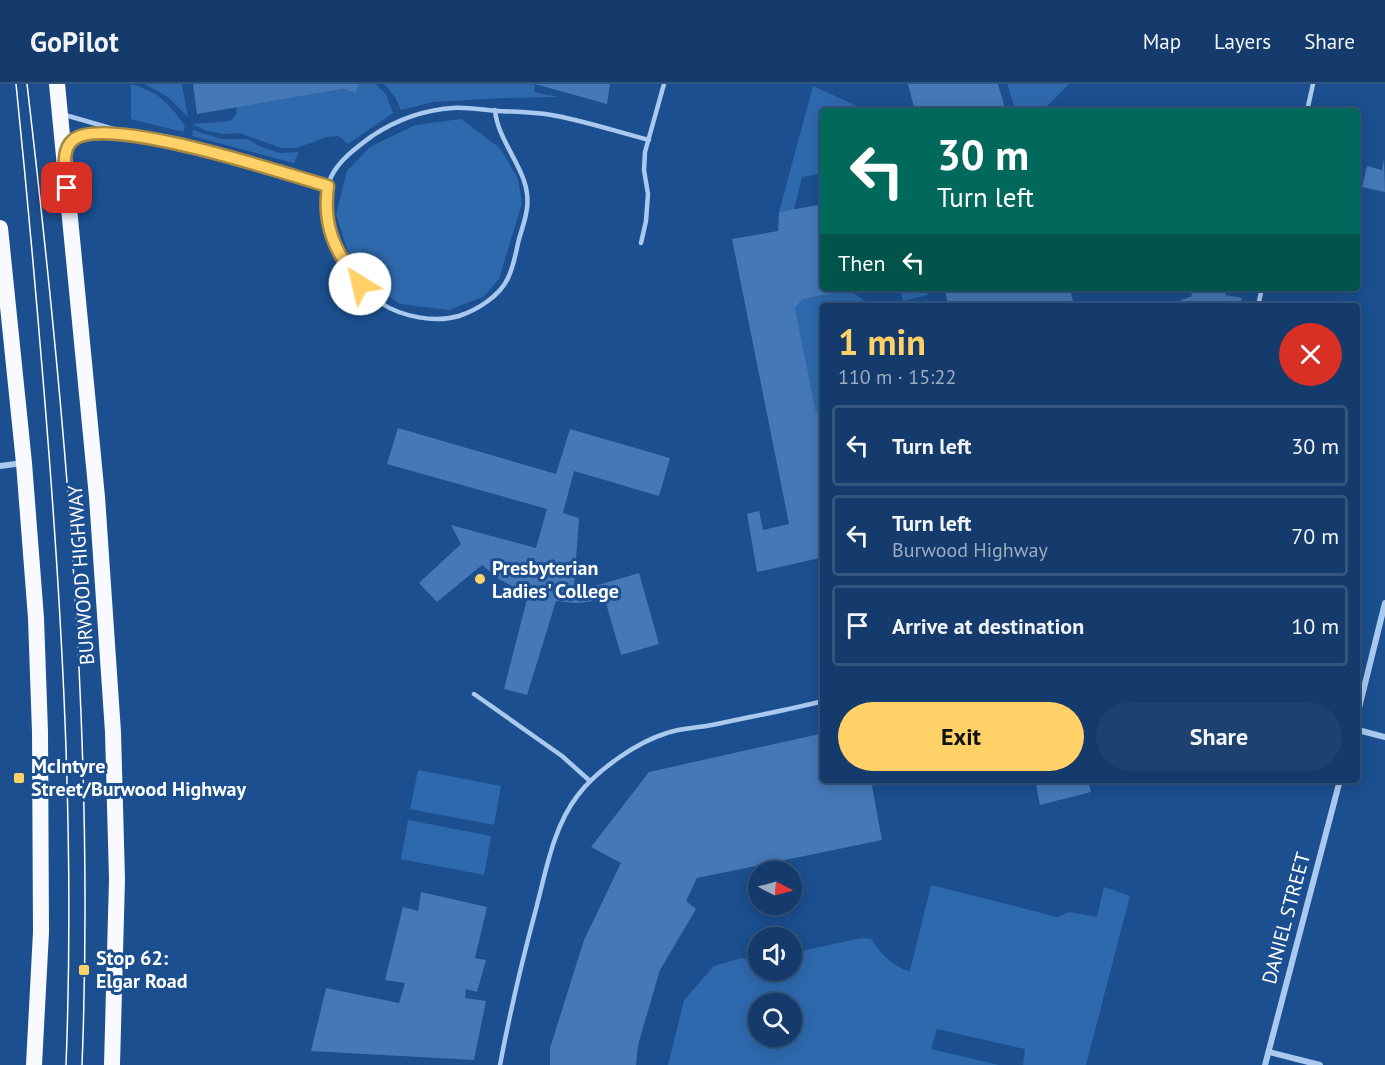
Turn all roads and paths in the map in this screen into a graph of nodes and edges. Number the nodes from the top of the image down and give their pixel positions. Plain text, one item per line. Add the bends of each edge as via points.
1 (57, 84) edge
2 (664, 84) edge
3 (1313, 84) edge
4 (1308, 108) edge
5 (495, 111) junction
6 (60, 113) junction
7 (131, 134) junction
8 (649, 140) junction
9 (64, 158) junction
10 (328, 186) junction
11 (0, 228) edge
12 (641, 243) dead end
13 (24, 463) junction
14 (0, 466) edge
15 (1385, 603) edge
16 (474, 694) dead end
17 (820, 702) edge
18 (1360, 703) edge
19 (1360, 731) edge
20 (1385, 737) edge
21 (590, 781) junction
22 (1339, 783) edge
23 (1269, 1052) junction
24 (34, 1065) edge
25 (112, 1065) edge
26 (500, 1065) edge
27 (1265, 1065) edge
28 (1320, 1065) edge

1 - 6 highway, BURWOOD HIGHWAY
2 - 8 lane
3 - 4 lane
5 - 8 lane via 556,116
5 - 10 lane via 455,108 396,123 377,133 342,162
5 - 10 lane via 500,134 527,190 528,208 508,278 496,294 467,313 433,319 394,311 372,297 333,245 327,221
6 - 7 lane
6 - 9 highway, BURWOOD HIGHWAY
7 - 9 lane via 83,135 73,140
7 - 10 lane
8 - 12 lane via 645,152 647,202
9 - 25 highway, BURWOOD HIGHWAY via 97,498 112,720 117,869
11 - 13 highway
13 - 14 street
13 - 24 highway via 40,732 40,932
15 - 18 street
16 - 21 lane
17 - 21 lane via 668,732 642,743
19 - 20 street
21 - 26 lane via 566,813 556,836 511,1007
22 - 23 street, DANIEL STREET
23 - 27 street, DANIEL STREET
23 - 28 street

